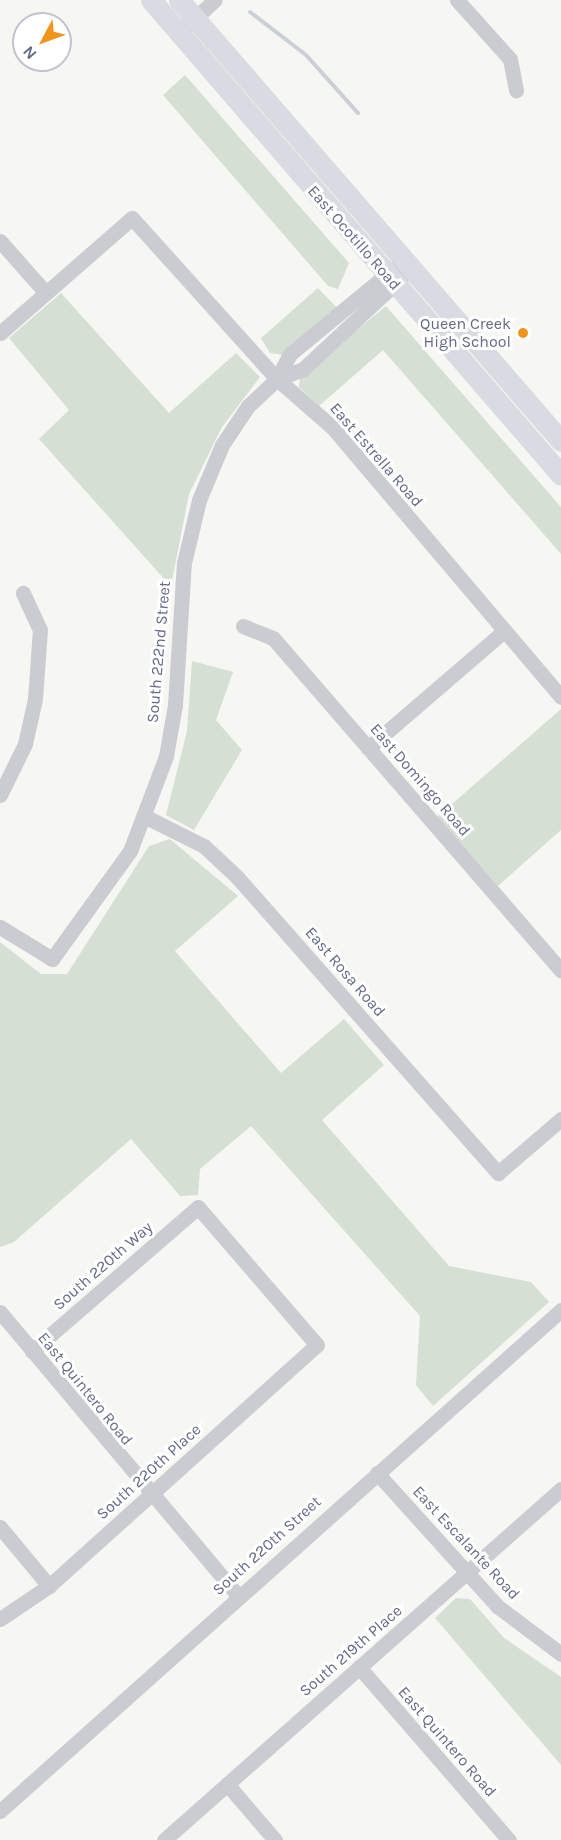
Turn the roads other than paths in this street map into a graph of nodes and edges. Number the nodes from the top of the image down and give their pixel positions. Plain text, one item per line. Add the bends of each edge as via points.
1 (151, 0) edge
2 (179, 0) edge
3 (215, 0) edge
4 (457, 0) edge
5 (187, 26) junction
6 (516, 90) dead end
7 (0, 241) edge
8 (409, 264) junction
9 (390, 280) junction
10 (46, 293) junction
11 (0, 333) edge
12 (277, 379) junction
13 (561, 441) edge
14 (561, 474) edge
15 (23, 593) dead end
16 (243, 626) dead end
17 (503, 632) junction
18 (561, 697) edge
19 (368, 748) junction
20 (0, 795) edge
21 (146, 817) junction
22 (0, 927) edge
23 (561, 971) edge
24 (561, 1119) edge
25 (198, 1207) joint
26 (561, 1310) edge
27 (0, 1312) edge
28 (32, 1351) junction
29 (377, 1473) junction
30 (561, 1489) edge
31 (150, 1496) junction
32 (0, 1527) edge
33 (466, 1573) junction
34 (49, 1586) junction
35 (238, 1596) junction
36 (0, 1619) edge
37 (561, 1654) edge
38 (359, 1667) junction
39 (227, 1785) junction
40 (0, 1811) edge
41 (164, 1840) edge
42 (275, 1840) edge
43 (508, 1840) edge

1 - 5 main road, East Ocotillo Road
2 - 5 main road, East Ocotillo Road
3 - 5 street
4 - 6 street via 510,58
5 - 8 main road, East Ocotillo Road
5 - 9 main road, East Ocotillo Road
7 - 10 street
8 - 9 street, South 222nd Street
8 - 13 main road, East Ocotillo Road
9 - 12 street, South 222nd Street via 290,354
9 - 14 main road, East Ocotillo Road
10 - 11 street
10 - 12 street, East Estrella Road via 132,218
12 - 17 street, East Estrella Road via 332,427
12 - 21 street, South 222nd Street via 248,406 222,446 199,500 184,563 175,705
15 - 20 street via 40,630 35,699 25,744
16 - 19 street, East Domingo Road via 273,638
17 - 18 street, East Estrella Road
17 - 19 street
19 - 23 street, East Domingo Road
21 - 22 street, South 222nd Street via 130,851 52,959
21 - 24 street, East Rosa Road via 204,846 237,877 498,1173
25 - 28 street, South 220th Way
25 - 31 street, South 220th Place via 317,1345
26 - 29 street, South 220th Street
27 - 28 street, East Quintero Road
28 - 31 street, East Quintero Road
29 - 33 street, East Escalante Road
29 - 35 street, South 220th Street
30 - 33 street, South 219th Place
31 - 34 street, South 220th Place
31 - 35 street, East Quintero Road
32 - 34 street
33 - 37 street, East Escalante Road via 497,1606
33 - 38 street, South 219th Place
34 - 36 street, South 220th Place
35 - 40 street, South 220th Street
38 - 39 street, South 219th Place
38 - 43 street, East Quintero Road
39 - 41 street, South 219th Place
39 - 42 street

